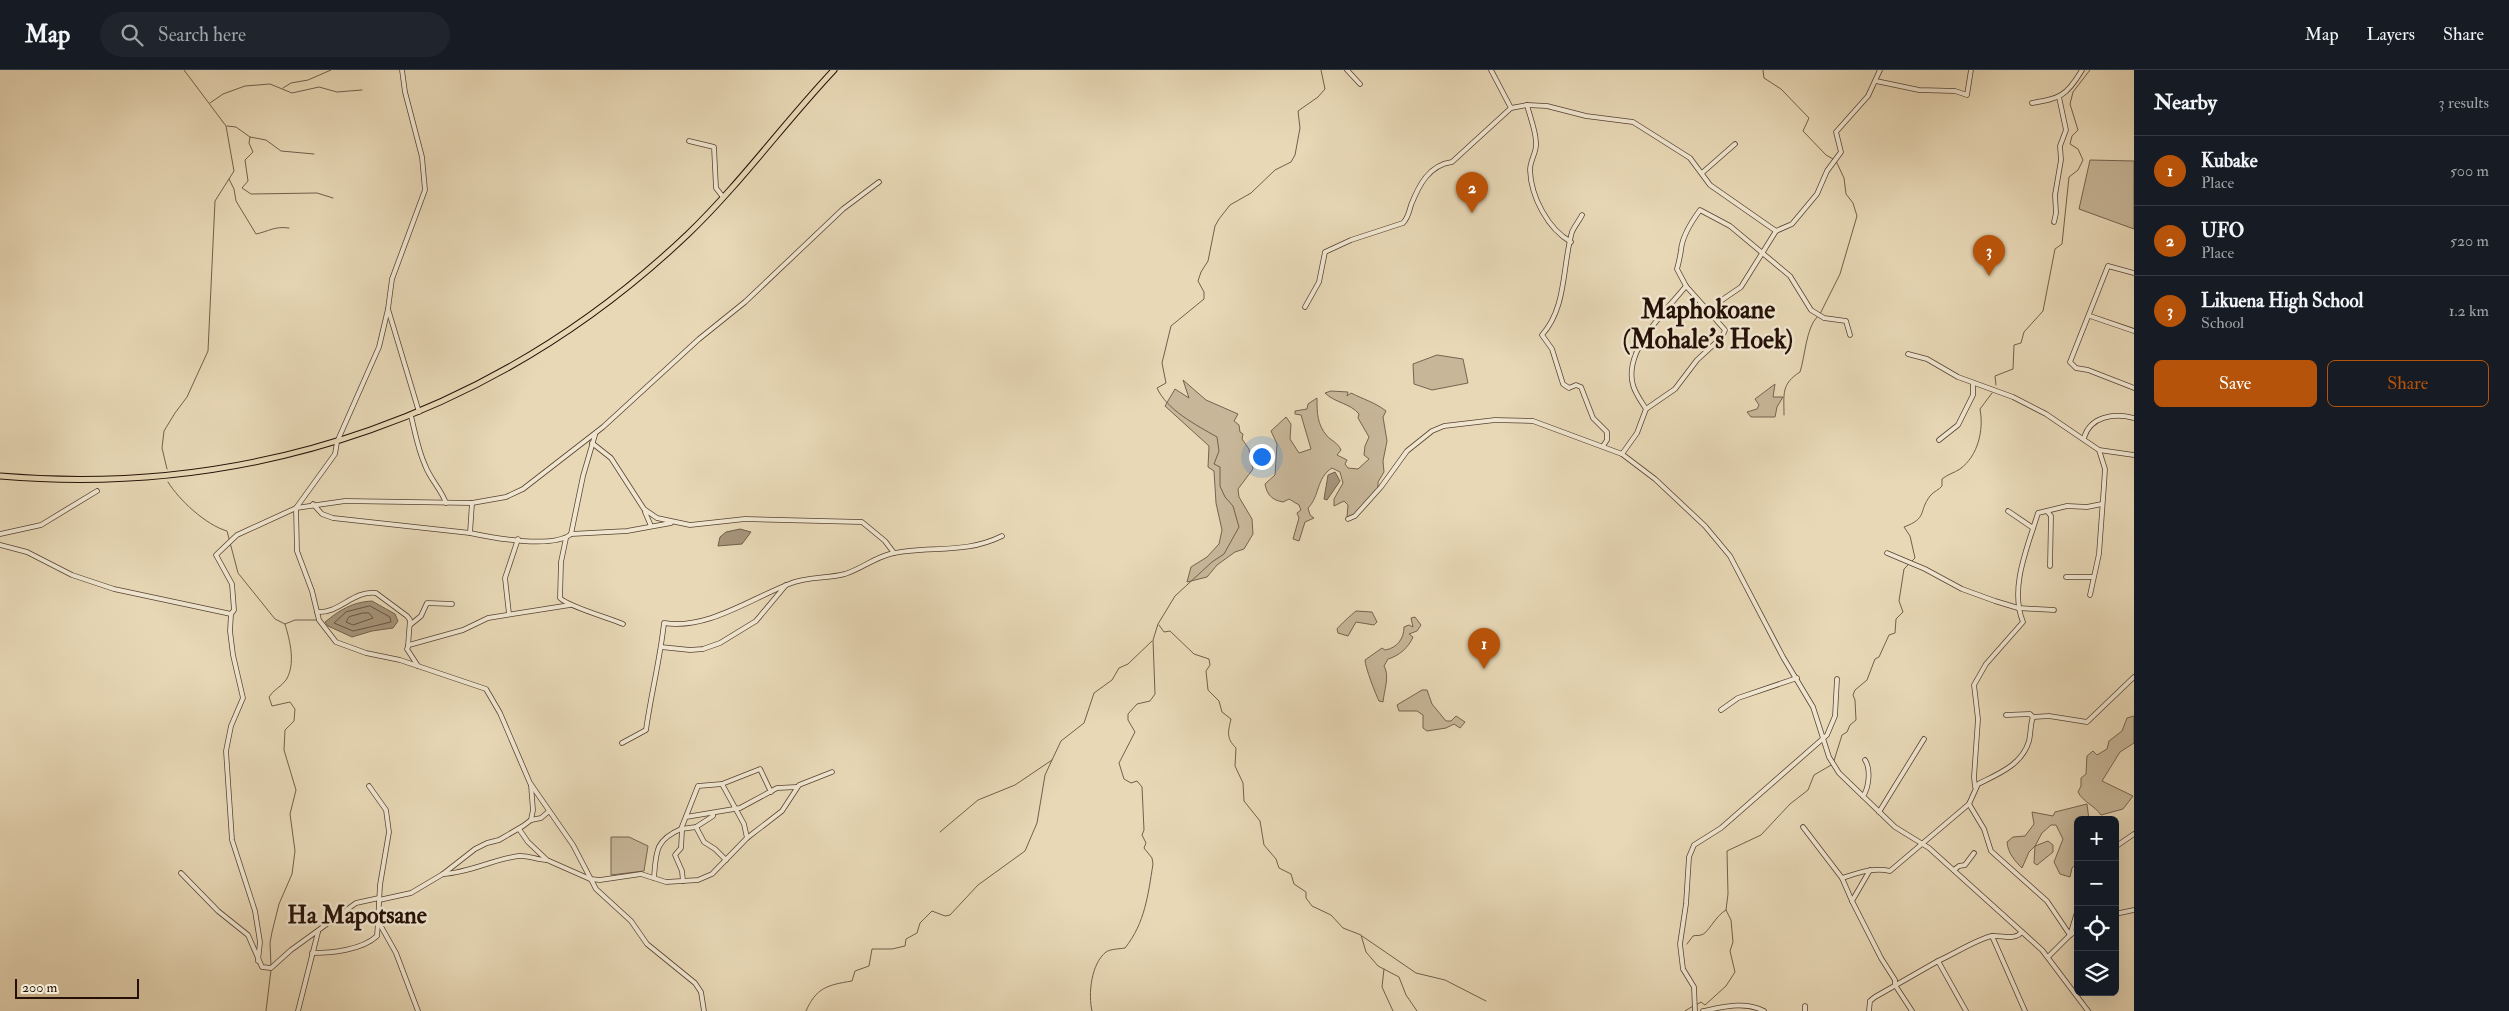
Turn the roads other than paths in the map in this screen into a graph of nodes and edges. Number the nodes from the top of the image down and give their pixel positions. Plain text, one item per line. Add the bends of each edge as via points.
1 (402, 70) edge
2 (834, 70) edge
3 (1347, 70) edge
4 (1490, 70) edge
5 (1880, 70) edge
6 (1971, 70) edge
7 (2082, 70) edge
8 (1876, 80) junction
9 (1360, 84) dead end
10 (2059, 98) junction
11 (2032, 103) dead end
12 (1527, 105) junction
13 (1511, 108) junction
14 (689, 141) dead end
15 (1735, 144) dead end
16 (1702, 173) junction
17 (879, 182) dead end
18 (723, 197) junction
19 (1582, 215) dead end
20 (2054, 222) dead end
21 (1776, 231) junction
22 (1571, 242) junction
23 (1763, 252) junction
24 (2134, 273) edge
25 (1686, 286) junction
26 (1305, 307) dead end
27 (388, 310) junction
28 (2090, 316) junction
29 (1718, 322) junction
30 (2134, 331) edge
31 (1850, 335) dead end
32 (1908, 354) dead end
33 (1973, 383) junction
34 (2134, 388) edge
35 (1646, 408) junction
36 (419, 412) junction
37 (410, 416) junction
38 (2134, 418) edge
39 (595, 434) junction
40 (2084, 438) junction
41 (1939, 440) dead end
42 (337, 442) junction
43 (592, 443) junction
44 (1604, 446) junction
45 (2099, 450) junction
46 (1622, 454) junction
47 (2134, 455) edge
48 (0, 476) edge
49 (97, 491) dead end
50 (446, 503) junction
51 (472, 503) junction
52 (313, 504) junction
53 (2102, 504) junction
54 (296, 508) junction
55 (644, 509) junction
56 (2008, 511) dead end
57 (2047, 511) junction
58 (1348, 519) dead end
59 (672, 523) junction
60 (651, 526) junction
61 (2033, 528) junction
62 (470, 533) junction
63 (0, 534) edge
64 (571, 534) junction
65 (1002, 536) dead end
66 (566, 538) junction
67 (518, 539) junction
68 (0, 545) edge
69 (895, 553) junction
70 (1887, 553) dead end
71 (2050, 566) dead end
72 (2066, 577) dead end
73 (2093, 577) junction
74 (786, 585) junction
75 (2090, 595) dead end
76 (452, 604) dead end
77 (570, 605) junction
78 (2018, 608) junction
79 (2054, 610) dead end
80 (317, 612) junction
81 (231, 614) junction
82 (509, 614) junction
83 (623, 624) dead end
84 (410, 625) junction
85 (408, 646) junction
86 (661, 647) junction
87 (418, 666) junction
88 (2134, 677) edge
89 (1797, 678) junction
90 (1837, 679) dead end
91 (1721, 710) dead end
92 (2006, 715) dead end
93 (2033, 717) junction
94 (1824, 739) junction
95 (1924, 739) dead end
96 (622, 743) dead end
97 (1866, 760) dead end
98 (832, 772) dead end
99 (530, 783) junction
100 (722, 784) junction
101 (369, 786) dead end
102 (797, 787) junction
103 (1975, 787) junction
104 (771, 792) junction
105 (1863, 796) junction
106 (1970, 804) junction
107 (736, 809) junction
108 (548, 812) junction
109 (1879, 812) junction
110 (713, 814) junction
111 (686, 817) junction
112 (531, 820) junction
113 (696, 827) junction
114 (1802, 827) dead end
115 (519, 829) junction
116 (682, 830) junction
117 (2134, 834) edge
118 (747, 838) junction
119 (1923, 844) junction
120 (2119, 844) edge
121 (1974, 853) dead end
122 (547, 860) junction
123 (726, 860) junction
124 (1870, 870) junction
125 (1954, 870) junction
126 (181, 873) dead end
127 (443, 874) junction
128 (654, 878) junction
129 (1842, 878) junction
130 (590, 880) junction
131 (683, 881) junction
132 (379, 899) junction
133 (1852, 901) junction
134 (2134, 910) edge
135 (2119, 913) edge
136 (378, 921) junction
137 (2074, 922) edge
138 (319, 930) junction
139 (2022, 932) junction
140 (2074, 932) edge
141 (2070, 935) junction
142 (1992, 936) junction
143 (312, 952) junction
144 (2048, 957) junction
145 (258, 961) junction
146 (1938, 961) junction
147 (1895, 985) junction
148 (298, 1011) edge
149 (418, 1011) edge
150 (704, 1011) edge
151 (1695, 1011) edge
152 (1703, 1011) edge
153 (1764, 1011) edge
154 (1869, 1011) edge
155 (1912, 1011) edge
156 (1966, 1011) edge
157 (2025, 1011) edge
158 (2088, 1011) edge

1 - 27 street via 422,157 425,190 392,279
2 - 18 main road
3 - 9 street
4 - 13 street
5 - 8 street
6 - 8 street via 1967,95 1955,91 1919,90
7 - 10 street
8 - 21 street via 1868,96 1836,132 1842,152 1827,171 1817,194 1792,224
10 - 11 street
10 - 20 street via 2066,130 2060,146
12 - 13 street
12 - 16 street via 1633,122 1690,158
12 - 22 street via 1536,140 1530,168 1532,184 1554,230
13 - 26 street via 1452,162 1440,164 1431,171 1419,187 1403,223 1325,252 1319,282
14 - 18 street via 714,147 716,188
15 - 16 street
16 - 21 street via 1710,185
17 - 39 street via 843,209 745,302 699,339
18 - 36 main road via 655,263 572,328 487,380
19 - 22 street via 1572,232
21 - 23 street
22 - 44 street via 1560,301 1550,327 1542,335 1552,349 1563,384 1569,388 1581,387 1593,418 1607,432
23 - 25 street via 1730,226 1700,210 1689,226 1677,269
23 - 29 street via 1741,287 1719,302
23 - 31 street via 1790,276 1811,310 1824,318 1846,320
24 - 28 street via 2108,266
25 - 29 street
25 - 35 street via 1643,338 1632,362 1632,382
27 - 36 street
27 - 42 street via 379,347
28 - 30 street
28 - 34 street via 2071,365
29 - 35 street via 1725,330 1722,337 1697,360 1675,388
32 - 33 street via 1928,359
33 - 40 street via 2013,397
33 - 41 street via 1973,395 1958,425
35 - 46 street via 1637,434
36 - 37 main road
37 - 42 main road
37 - 50 street via 424,464
38 - 40 street via 2112,416 2095,421
39 - 43 street
39 - 51 street via 523,489 506,498
40 - 45 street
42 - 48 main road via 255,463 164,476 94,480
42 - 54 street via 335,454
43 - 55 street via 611,458
43 - 64 street
44 - 46 street
44 - 58 street via 1533,421 1515,419 1444,426 1432,431 1406,452 1356,516
45 - 47 street
45 - 53 street via 2105,469
46 - 89 street via 1705,526 1723,546 1749,587 1783,657
49 - 63 street via 41,525
50 - 51 street
50 - 52 street via 345,501
51 - 62 street
52 - 54 street
52 - 62 street via 322,514 333,518
53 - 57 street
53 - 73 street
54 - 80 street via 297,550
54 - 81 street via 237,535 216,555 232,584 234,610
55 - 59 street
55 - 60 street
56 - 61 street
57 - 61 street via 2038,513
57 - 71 street via 2052,527
59 - 60 street
59 - 69 street via 690,525 745,519 862,522
60 - 64 street
61 - 78 street via 2024,558
62 - 67 street
64 - 66 street
65 - 69 street via 962,548
66 - 67 street via 544,541
66 - 77 street via 559,594 562,601
67 - 82 street via 506,578
68 - 81 street via 27,552 72,575 114,589
69 - 74 street via 846,573
70 - 78 street via 1974,594
72 - 73 street
73 - 75 street
74 - 86 street via 756,620 720,642 703,649
74 - 86 street via 723,614 687,623 664,623
76 - 84 street via 427,603 421,616
77 - 82 street
77 - 83 street
78 - 79 street
78 - 103 street via 2023,622 1986,664 1974,685 1978,719
80 - 84 street via 330,611 359,594 376,593 407,616
80 - 87 street via 319,620 336,642
81 - 145 street via 233,656 243,698 231,726 226,751 232,840 256,911 260,942
82 - 85 street via 488,618 464,630
84 - 85 street
85 - 87 street
86 - 96 street via 649,698 646,730
87 - 99 street via 486,689 500,713
88 - 93 street via 2086,722
89 - 91 street via 1731,701
89 - 94 street via 1813,706
90 - 94 street via 1835,716
92 - 93 street via 2030,714
93 - 103 street via 2029,742 2017,761 2006,772
94 - 105 street via 1832,764
94 - 151 street via 1722,828 1694,845 1689,857 1680,944 1684,969 1694,987
95 - 109 street
97 - 105 street via 1868,786
98 - 102 street
99 - 108 street
99 - 112 street
100 - 104 street via 760,769
100 - 107 street
100 - 111 street via 698,786
101 - 132 street via 386,810 389,832
102 - 104 street via 781,787
102 - 118 street via 782,811
103 - 106 street
104 - 107 street
105 - 109 street
106 - 119 street
106 - 141 street via 1984,829 1991,851 2047,901
107 - 110 street
107 - 118 street
108 - 112 street
108 - 130 street via 573,845
109 - 119 street via 1895,827
110 - 111 street
110 - 113 street
111 - 116 street
112 - 115 street
113 - 116 street
113 - 123 street via 704,842 716,848
114 - 129 street
115 - 122 street
115 - 127 street via 475,849
116 - 128 street via 665,837 660,844
116 - 131 street via 681,848 675,855
117 - 120 street
118 - 123 street
119 - 124 street via 1890,871
119 - 125 street
121 - 125 street via 1965,865
122 - 127 street via 521,856 464,872
122 - 130 street
123 - 131 street via 704,878
124 - 129 street
124 - 133 street
125 - 139 street
126 - 145 street via 248,935
127 - 132 street via 411,893
128 - 130 street via 633,874
128 - 131 street via 666,882
129 - 133 street
130 - 150 street via 631,921 647,944 695,983 701,992
132 - 136 street
132 - 138 street via 356,903
133 - 147 street
134 - 135 street
136 - 143 street via 377,936 370,942 330,953
136 - 149 street via 396,953
137 - 141 street
138 - 143 street
138 - 145 street via 271,968 262,967
139 - 142 street via 2019,936
139 - 144 street
140 - 141 street
141 - 144 street
142 - 146 street
142 - 157 street
143 - 148 street
144 - 158 street
146 - 147 street
146 - 156 street
147 - 154 street via 1870,1001
147 - 155 street
152 - 153 street via 1740,1006

